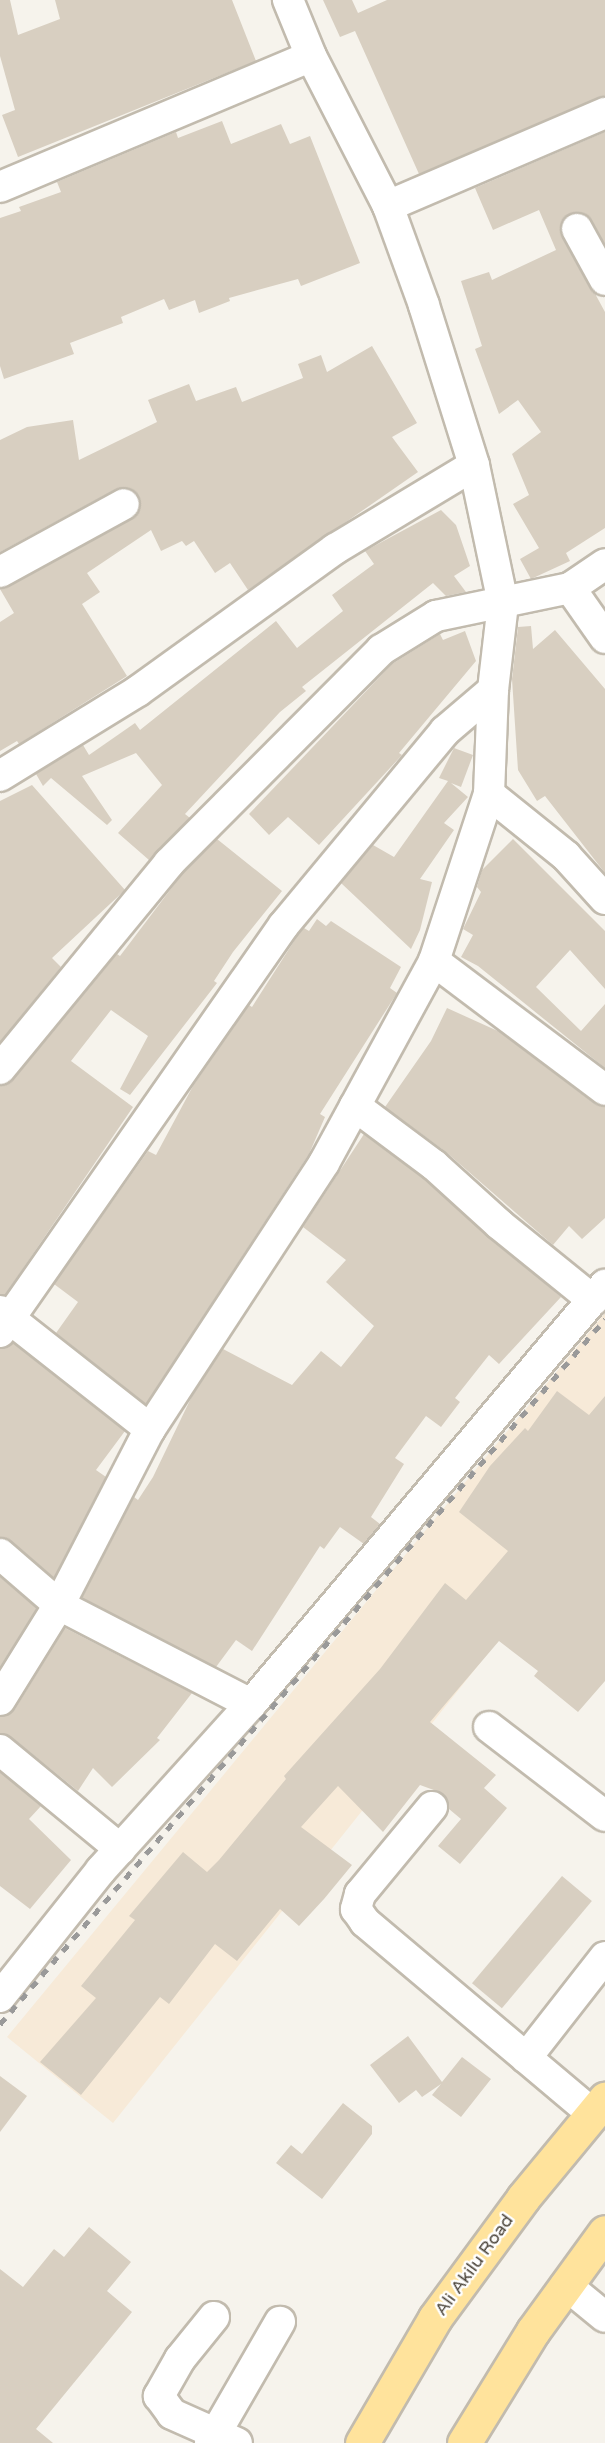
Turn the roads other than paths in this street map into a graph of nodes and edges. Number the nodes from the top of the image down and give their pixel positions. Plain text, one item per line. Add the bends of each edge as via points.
1 (288, 0) edge
2 (310, 56) junction
3 (605, 113) edge
4 (0, 187) edge
5 (388, 206) junction
6 (577, 229) dead end
7 (605, 280) edge
8 (474, 465) junction
9 (124, 504) dead end
10 (605, 564) edge
11 (0, 572) edge
12 (570, 588) junction
13 (503, 603) junction
14 (605, 638) edge
15 (493, 690) junction
16 (0, 776) edge
17 (489, 794) junction
18 (605, 899) edge
19 (434, 961) junction
20 (0, 1069) edge
21 (605, 1090) edge
22 (355, 1106) junction
23 (599, 1293) edge
24 (3, 1320) edge
25 (150, 1429) junction
26 (0, 1554) edge
27 (59, 1605) junction
28 (0, 1700) edge
29 (251, 1704) junction
30 (489, 1727) dead end
31 (0, 1750) edge
32 (432, 1807) dead end
33 (605, 1816) edge
34 (120, 1849) junction
35 (603, 1963) edge
36 (0, 1997) edge
37 (525, 2058) junction
38 (599, 2106) edge
39 (605, 2232) edge
40 (566, 2285) junction
41 (214, 2317) dead end
42 (605, 2317) edge
43 (280, 2322) dead end
44 (221, 2439) edge
45 (362, 2443) edge
46 (464, 2443) edge

1 - 2 street
2 - 4 street
2 - 5 street
3 - 5 street
5 - 8 street
6 - 7 street
8 - 13 street
8 - 16 street via 335,549 138,691
9 - 11 street
10 - 12 street
12 - 13 street
12 - 14 street
13 - 15 street
13 - 20 street via 436,616 381,650 169,863
15 - 17 street
15 - 24 street via 446,731 284,925
17 - 18 street via 566,856
17 - 19 street
19 - 21 street
19 - 22 street
22 - 23 street via 434,1165 499,1224
22 - 25 street via 324,1162
23 - 29 street
24 - 25 street
25 - 27 street
26 - 27 street
27 - 28 street
27 - 29 street
29 - 34 street
30 - 33 street
31 - 34 street
32 - 37 street via 360,1894 356,1909 365,1922
34 - 36 street
35 - 37 street
37 - 38 street
38 - 45 main road, Ali Akilu Road via 523,2198 435,2318
39 - 40 main road
40 - 42 street
40 - 46 main road
41 - 44 street via 180,2359 159,2396 172,2414
43 - 44 street

